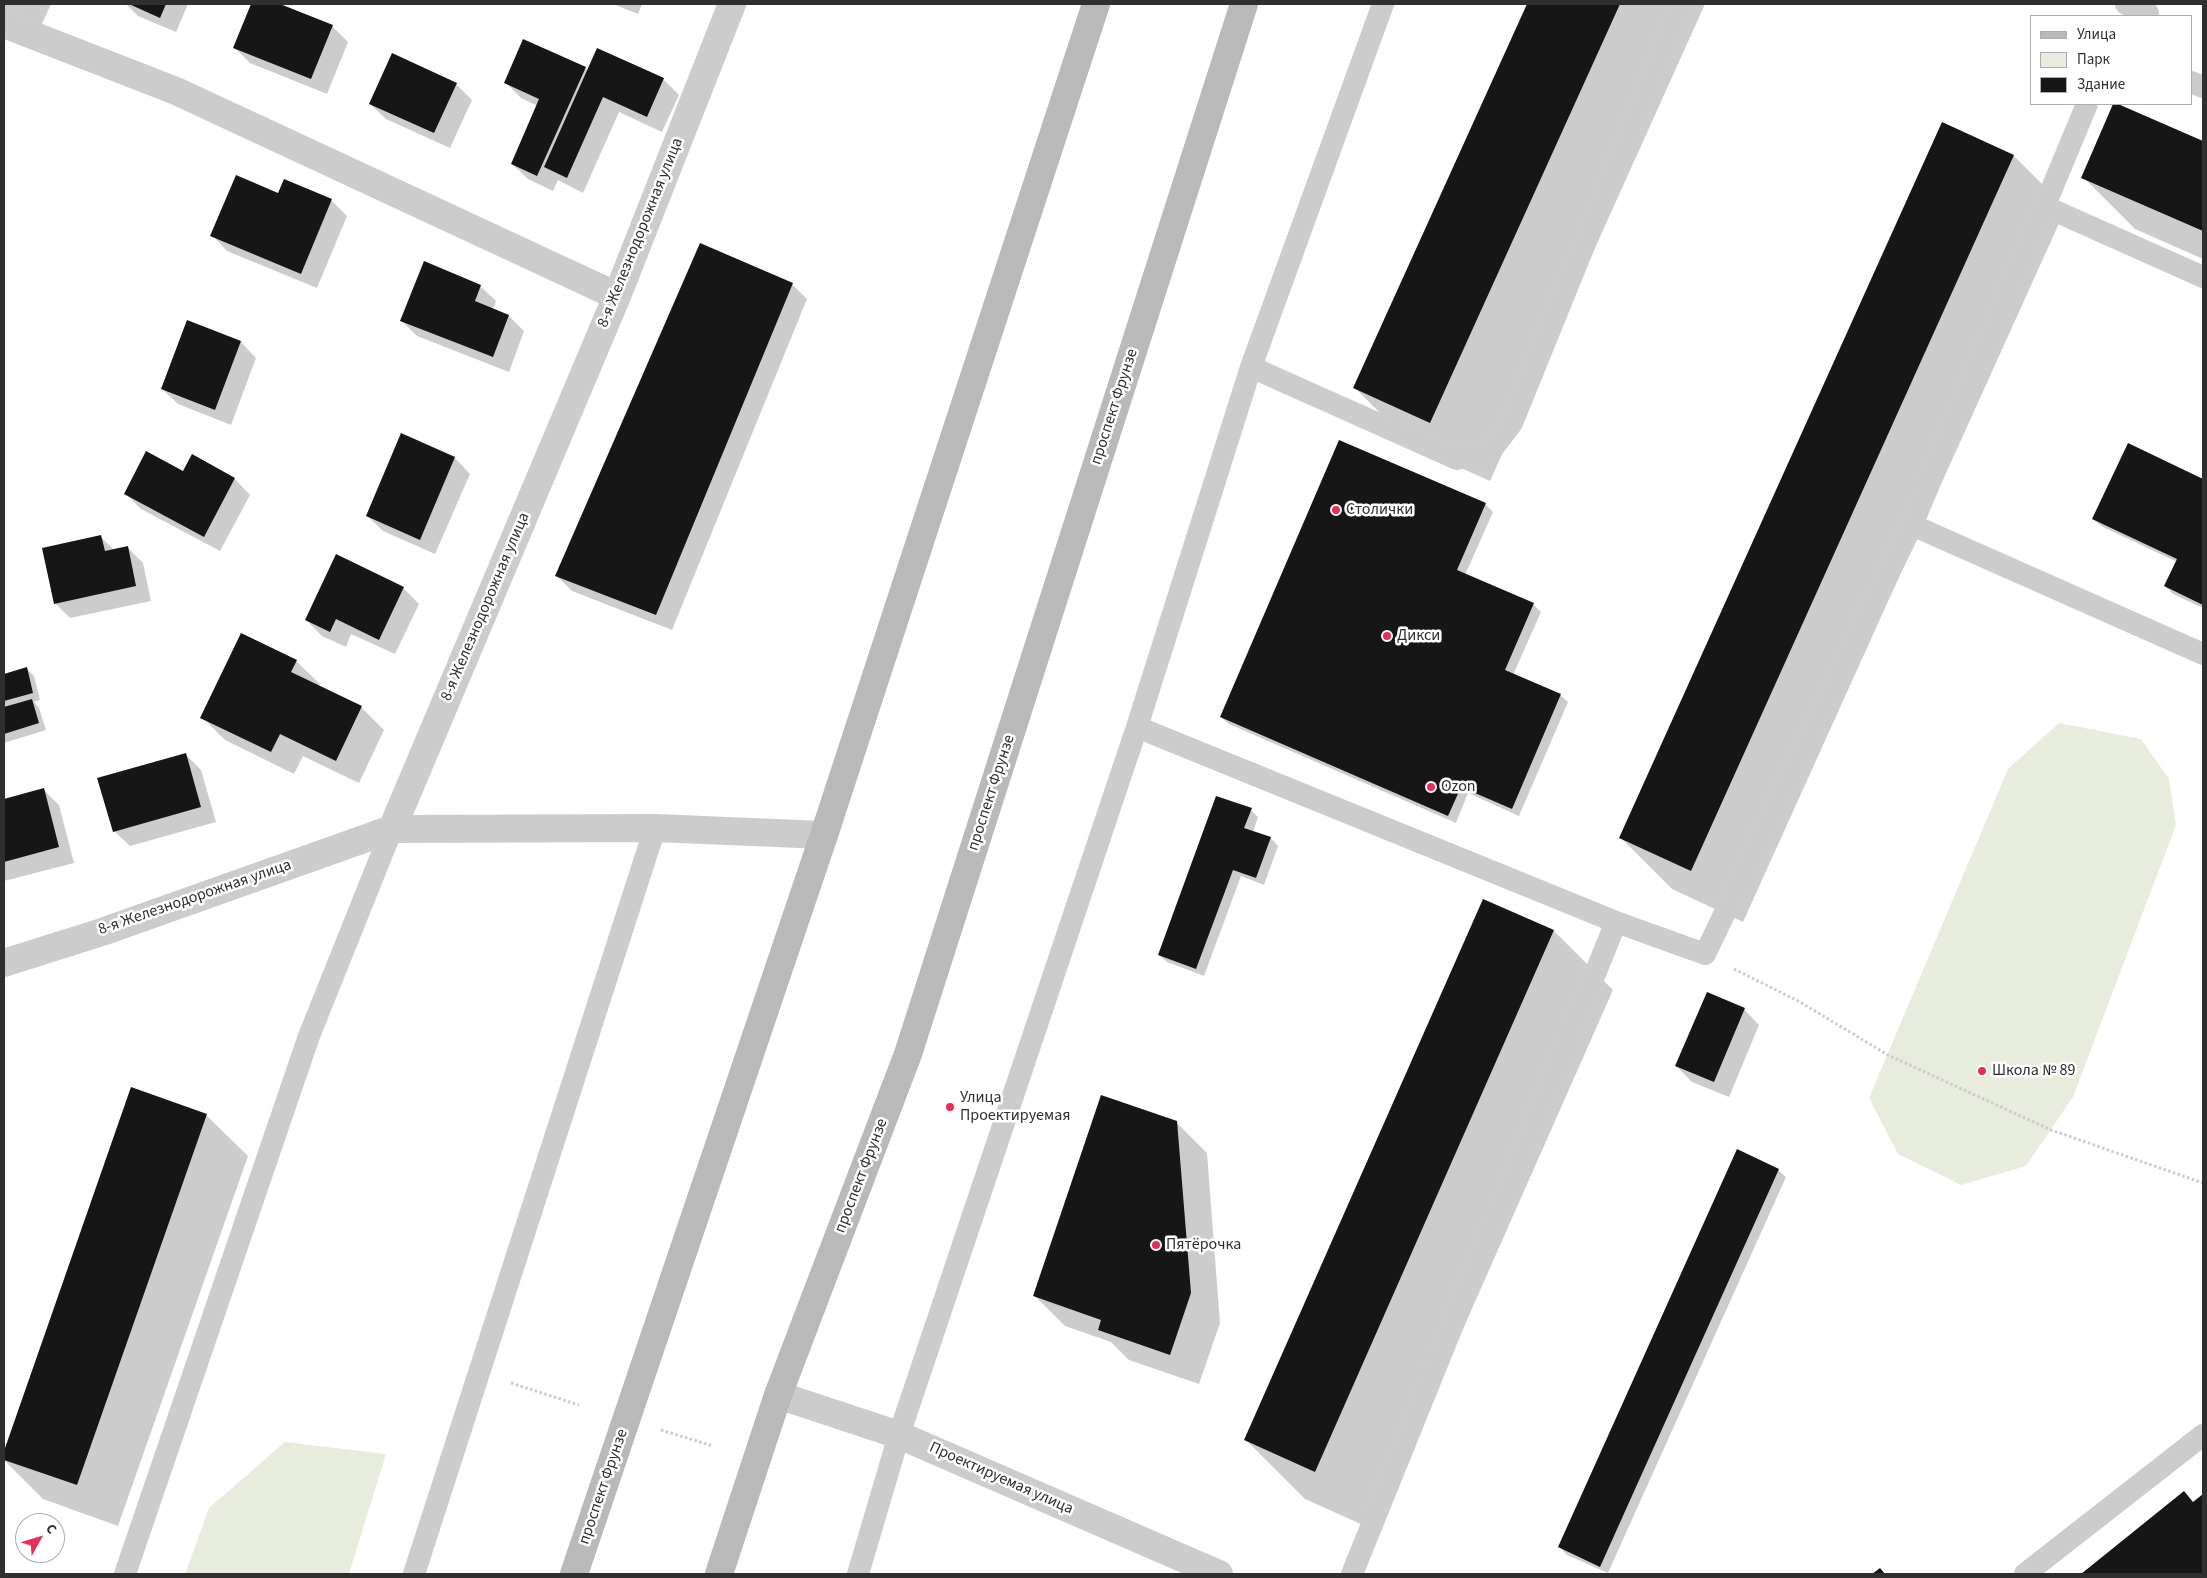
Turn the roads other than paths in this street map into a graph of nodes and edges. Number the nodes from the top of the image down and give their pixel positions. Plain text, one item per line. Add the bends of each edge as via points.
1 (732, 4) edge
2 (1096, 4) edge
3 (1244, 4) edge
4 (1383, 4) edge
5 (1682, 4) edge
6 (2126, 4) edge
7 (2152, 11) edge
8 (4, 24) edge
9 (2087, 105) edge
10 (2044, 206) junction
11 (2203, 277) edge
12 (617, 296) junction
13 (1251, 367) junction
14 (1912, 525) junction
15 (2203, 654) edge
16 (1137, 727) junction
17 (655, 828) junction
18 (392, 829) junction
19 (824, 836) junction
20 (1616, 922) junction
21 (4, 963) edge
22 (778, 1395) junction
23 (899, 1435) junction
24 (2203, 1435) edge
25 (125, 1574) edge
26 (414, 1574) edge
27 (574, 1574) edge
28 (719, 1574) edge
29 (858, 1574) edge
30 (1219, 1574) edge
31 (1352, 1574) edge
32 (2025, 1574) edge

1 - 12 street, 8-я Железнодорожная улица
2 - 19 main road, проспект Фрунзе
3 - 22 main road, проспект Фрунзе via 908,1054
4 - 13 lane
5 - 13 lane via 1512,423 1489,454 1457,459
6 - 7 lane
8 - 12 street via 176,92
9 - 10 lane
10 - 11 lane
10 - 14 lane
12 - 18 street, 8-я Железнодорожная улица
13 - 16 lane
14 - 15 lane
14 - 20 lane via 1705,954
16 - 20 lane
16 - 23 lane
17 - 18 street
17 - 19 street
17 - 26 lane
18 - 21 street, 8-я Железнодорожная улица via 102,932
18 - 25 lane via 309,1036
19 - 27 main road, проспект Фрунзе
20 - 31 lane
22 - 23 street, Проектируемая улица
22 - 28 main road, проспект Фрунзе
23 - 29 lane
23 - 30 street, Проектируемая улица
24 - 32 lane

